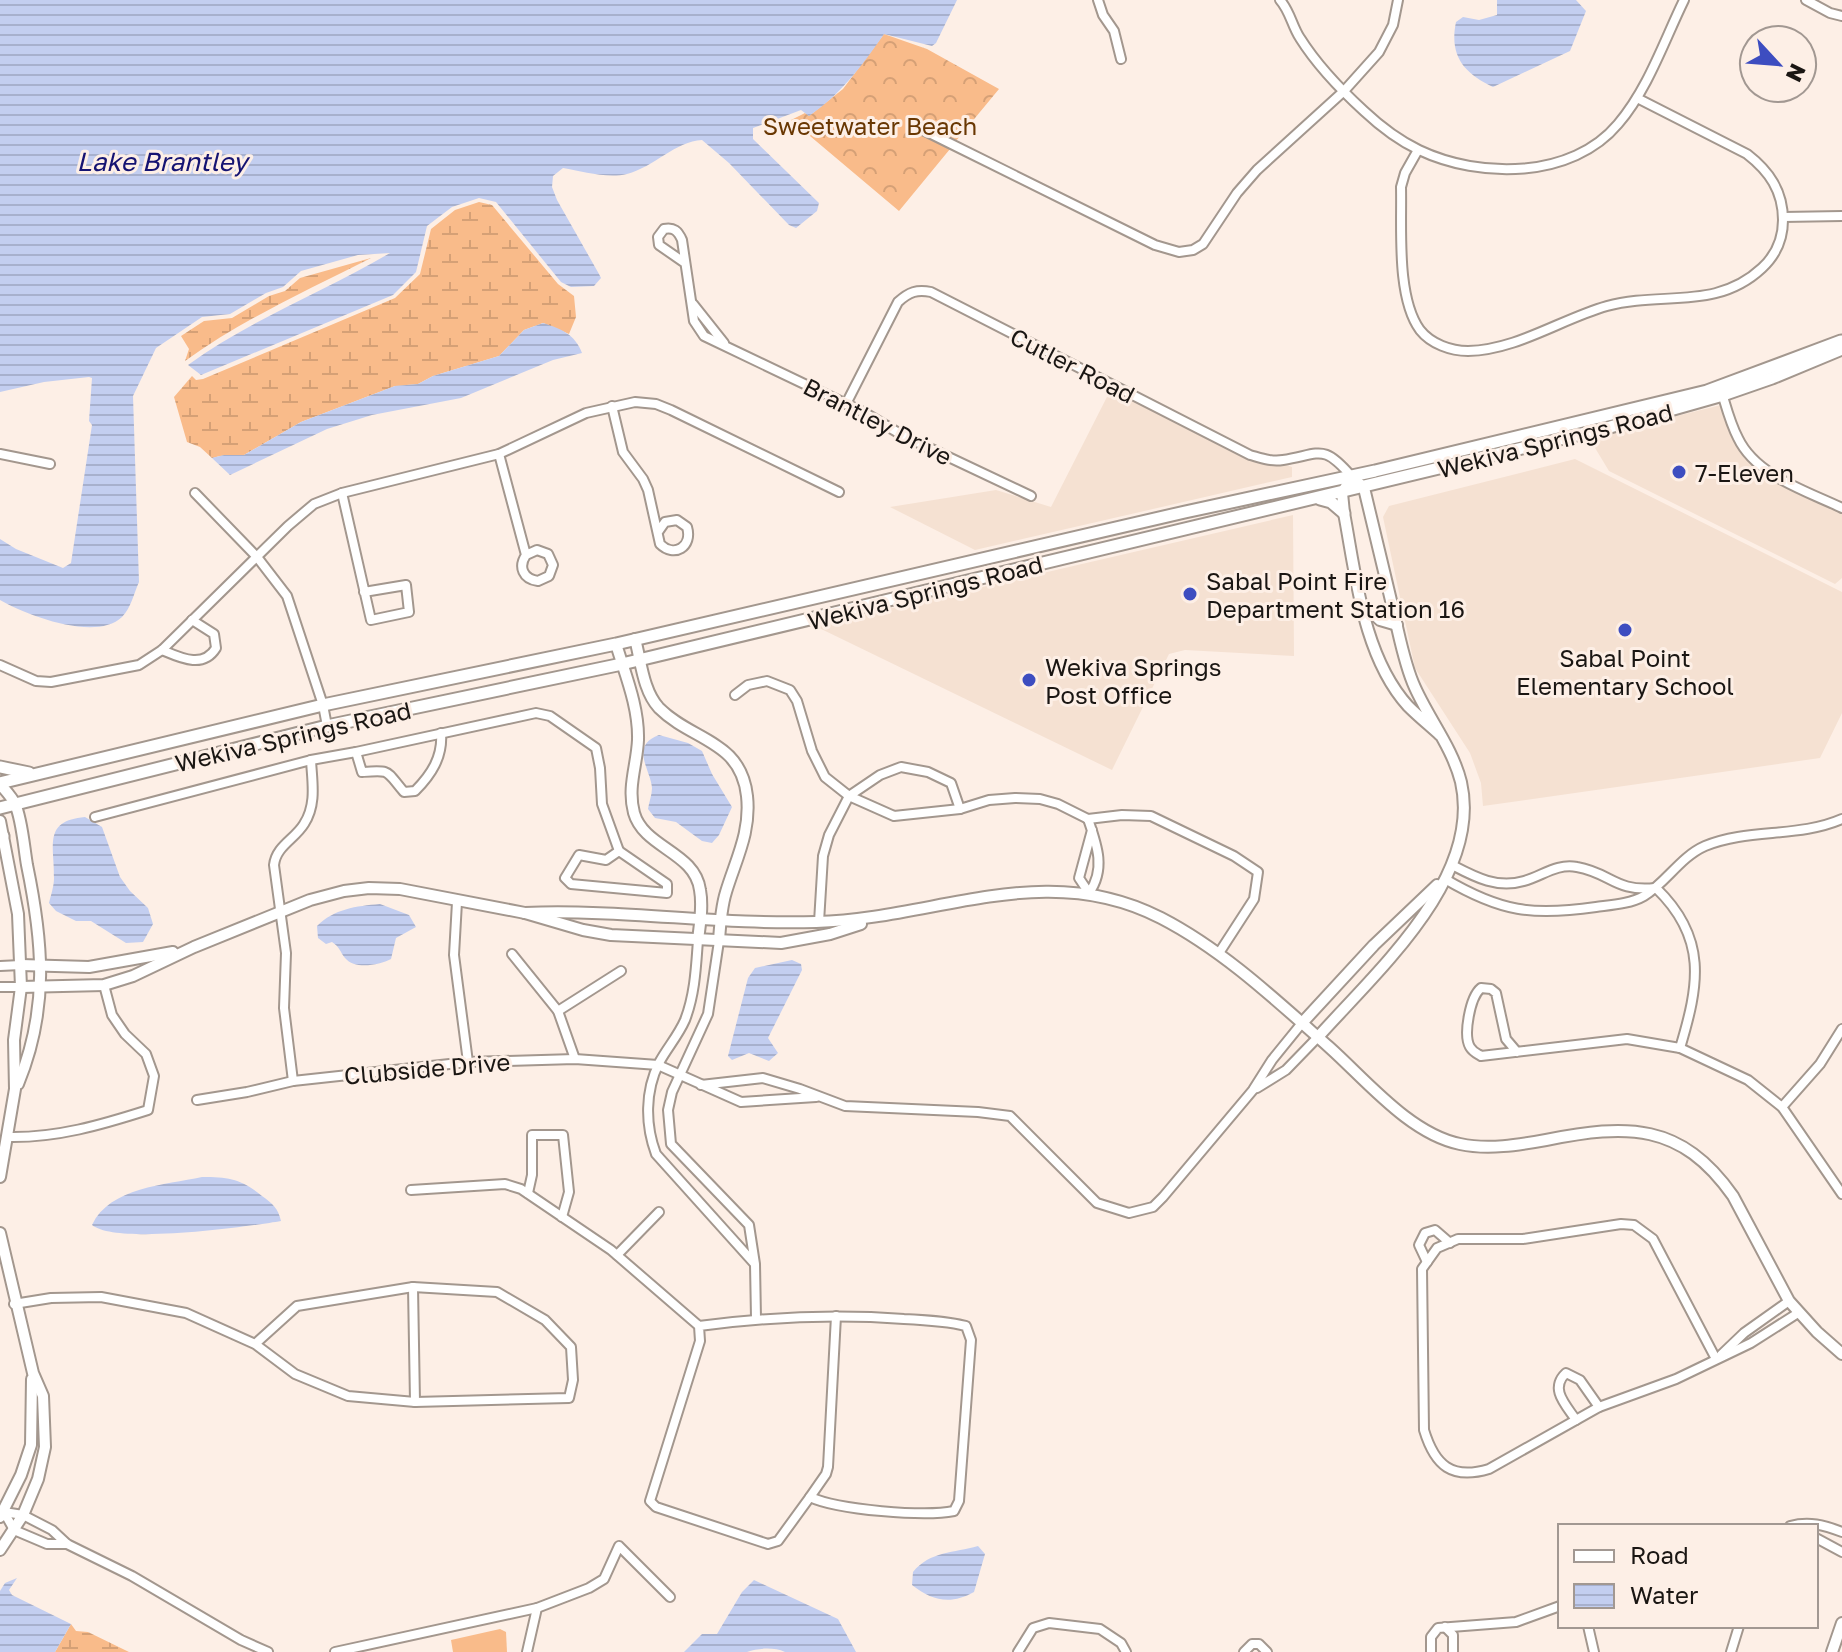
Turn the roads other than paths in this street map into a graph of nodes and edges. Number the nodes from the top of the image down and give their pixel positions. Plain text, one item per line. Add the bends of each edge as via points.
1 (1098, 0) edge
2 (1280, 0) edge
3 (1398, 0) edge
4 (1684, 0) edge
5 (1806, 0) edge
6 (1842, 16) edge
7 (1121, 59) dead end
8 (1344, 91) junction
9 (1637, 98) junction
10 (921, 129) dead end
11 (1418, 150) junction
12 (1842, 216) edge
13 (1783, 217) junction
14 (685, 263) dead end
15 (693, 302) junction
16 (711, 328) junction
17 (704, 336) junction
18 (1842, 341) edge
19 (725, 344) junction
20 (1842, 349) edge
21 (1721, 390) junction
22 (846, 404) junction
23 (612, 406) junction
24 (0, 454) edge
25 (499, 454) junction
26 (50, 464) dead end
27 (1352, 477) junction
28 (1364, 488) junction
29 (839, 492) dead end
30 (195, 493) dead end
31 (342, 493) junction
32 (1342, 493) junction
33 (1031, 496) dead end
34 (1320, 499) junction
35 (1842, 508) edge
36 (1185, 512) junction
37 (1344, 513) junction
38 (1189, 530) junction
39 (658, 532) dead end
40 (1065, 540) junction
41 (526, 555) dead end
42 (257, 557) junction
43 (1070, 557) junction
44 (364, 592) junction
45 (1362, 600) junction
46 (192, 620) junction
47 (1397, 625) junction
48 (635, 639) junction
49 (616, 644) junction
50 (162, 650) junction
51 (640, 659) junction
52 (622, 664) junction
53 (0, 665) edge
54 (735, 695) dead end
55 (323, 705) junction
56 (327, 726) junction
57 (441, 733) junction
58 (1440, 735) junction
59 (356, 752) junction
60 (311, 760) junction
61 (0, 767) edge
62 (38, 774) junction
63 (0, 783) edge
64 (849, 796) junction
65 (15, 804) junction
66 (0, 808) edge
67 (960, 809) junction
68 (95, 817) dead end
69 (1088, 819) junction
70 (1842, 819) edge
71 (0, 821) edge
72 (1092, 830) junction
73 (1, 835) edge
74 (619, 851) junction
75 (1452, 865) junction
76 (1445, 879) junction
77 (1656, 888) junction
78 (1089, 893) junction
79 (457, 902) junction
80 (279, 913) junction
81 (525, 913) junction
82 (700, 918) junction
83 (879, 918) junction
84 (721, 919) junction
85 (819, 922) junction
86 (698, 940) junction
87 (719, 941) junction
88 (194, 947) junction
89 (1219, 953) junction
90 (512, 954) dead end
91 (21, 965) junction
92 (0, 966) edge
93 (41, 966) junction
94 (621, 971) dead end
95 (104, 985) junction
96 (0, 987) edge
97 (21, 987) junction
98 (41, 987) junction
99 (558, 1011) junction
100 (1302, 1023) junction
101 (1842, 1029) edge
102 (1318, 1037) junction
103 (1680, 1048) junction
104 (1517, 1052) junction
105 (575, 1059) junction
106 (468, 1062) junction
107 (658, 1065) junction
108 (678, 1074) junction
109 (293, 1081) junction
110 (701, 1085) junction
111 (15, 1089) junction
112 (1253, 1090) junction
113 (818, 1097) junction
114 (197, 1100) dead end
115 (1782, 1107) junction
116 (8, 1137) junction
117 (0, 1177) edge
118 (411, 1190) dead end
119 (528, 1193) junction
120 (1842, 1194) edge
121 (659, 1212) dead end
122 (562, 1217) junction
123 (0, 1233) edge
124 (1450, 1243) junction
125 (617, 1255) junction
126 (1427, 1262) junction
127 (755, 1264) junction
128 (413, 1287) junction
129 (1789, 1301) junction
130 (14, 1304) junction
131 (1798, 1313) junction
132 (836, 1316) junction
133 (756, 1318) junction
134 (699, 1326) junction
135 (255, 1344) junction
136 (1842, 1354) edge
137 (1716, 1359) junction
138 (33, 1373) junction
139 (415, 1402) junction
140 (1599, 1407) junction
141 (1576, 1420) junction
142 (810, 1497) junction
143 (2, 1514) edge
144 (23, 1515) junction
145 (1809, 1524) edge
146 (14, 1530) junction
147 (1842, 1532) edge
148 (1818, 1539) edge
149 (67, 1544) junction
150 (0, 1550) edge
151 (1842, 1552) edge
152 (670, 1597) dead end
153 (1558, 1607) edge
154 (537, 1608) junction
155 (1842, 1623) edge
156 (1444, 1627) junction
157 (1588, 1628) edge
158 (1738, 1628) edge
159 (244, 1641) junction
160 (238, 1652) edge
161 (268, 1652) edge
162 (335, 1652) edge
163 (527, 1652) edge
164 (1018, 1652) edge
165 (1126, 1652) edge
166 (1244, 1652) edge
167 (1267, 1652) edge
168 (1431, 1652) edge
169 (1453, 1652) edge
170 (1594, 1652) edge
171 (1731, 1652) edge
172 (1832, 1652) edge

1 - 7 street
2 - 8 street via 1299,37
3 - 8 street via 1387,41
4 - 9 street
5 - 6 street
8 - 10 street via 1257,170 1203,244 1179,252 1155,245
8 - 11 street
9 - 11 street via 1600,142 1554,163 1494,170
9 - 13 street via 1763,166 1781,197
11 - 13 street via 1401,187 1405,290 1420,331 1448,349 1499,346 1610,305 1725,293 1767,264 1778,248
12 - 13 street
14 - 15 street, Brantley Drive
15 - 16 street, Brantley Drive
15 - 17 street, Brantley Drive via 694,321
16 - 17 street
16 - 19 street, Brantley Drive
17 - 19 street, Brantley Drive
18 - 21 main road, Wekiva Springs Road
19 - 22 street, Brantley Drive
20 - 21 main road, Wekiva Springs Road via 1772,378
21 - 27 main road, Wekiva Springs Road
21 - 28 main road, Wekiva Springs Road via 1610,427
21 - 35 street via 1738,440 1750,457
22 - 27 street, Cutler Road via 898,302 920,290 1250,455 1282,460 1318,452 1338,461
22 - 33 street, Brantley Drive
23 - 25 street via 570,419
23 - 29 street via 656,404
23 - 39 street via 623,452 643,479
24 - 26 street
25 - 31 street
25 - 41 street
27 - 28 street
27 - 32 street
27 - 36 main road, Wekiva Springs Road
28 - 32 main road, Wekiva Springs Road
28 - 47 street
30 - 42 street
31 - 42 street via 314,504
31 - 44 street
32 - 34 main road, Wekiva Springs Road
32 - 37 street
34 - 37 main road
34 - 38 main road, Wekiva Springs Road
36 - 38 main road
36 - 40 main road, Wekiva Springs Road
37 - 45 street
38 - 43 main road, Wekiva Springs Road
40 - 43 main road
40 - 48 main road, Wekiva Springs Road
42 - 46 street
42 - 55 street via 287,596
43 - 51 main road, Wekiva Springs Road
44 - 44 street via 371,620 409,612 406,585
45 - 47 street via 1371,613
45 - 58 street via 1393,685
46 - 50 street
46 - 50 street via 214,634 211,656 197,661
47 - 58 street via 1413,683
48 - 49 main road, Wekiva Springs Road
48 - 51 street
49 - 52 street
49 - 55 main road, Wekiva Springs Road
50 - 53 street via 139,665 51,682
51 - 52 main road, Wekiva Springs Road
51 - 84 street via 649,694 660,709 721,748 739,766 747,795 747,829
52 - 56 main road, Wekiva Springs Road
52 - 82 street via 636,713 638,740 630,787 634,816 648,837 693,872 700,888
54 - 64 street via 767,681 790,690 825,777
55 - 56 street
55 - 62 main road, Wekiva Springs Road
56 - 65 main road, Wekiva Springs Road
57 - 59 street
57 - 59 street via 436,764 415,791 404,792 390,773 362,772
57 - 74 street via 536,713 550,716 596,748 602,804
58 - 75 street via 1453,758 1464,799 1464,823
59 - 60 street
60 - 68 street
60 - 80 street via 313,799 305,823 275,858
61 - 62 main road
62 - 63 main road, Wekiva Springs Road
63 - 65 street
64 - 67 street via 894,816
64 - 67 street via 901,767 951,783
64 - 85 street via 823,856
65 - 66 main road, Wekiva Springs Road
65 - 93 street via 40,931
67 - 69 street via 989,800 1040,799
69 - 72 street
69 - 89 street via 1151,816 1258,872 1254,899
70 - 77 street via 1702,847
71 - 73 street
72 - 78 street via 1099,864 1098,880
72 - 78 street via 1079,878
73 - 91 street via 18,914
74 - 74 street via 606,860 579,855 565,878 571,884 667,893 667,884
75 - 76 street
75 - 77 street via 1493,883 1577,867 1636,890
76 - 77 street via 1485,901 1538,913 1624,903
76 - 100 street
76 - 102 street via 1422,918
77 - 103 street via 1674,905 1691,941 1696,969
78 - 83 street via 1017,891
78 - 89 street via 1134,905
79 - 80 street via 369,888 310,900
79 - 81 street
79 - 106 street via 454,955
80 - 88 street
80 - 109 street
81 - 82 street
81 - 86 street via 611,935
82 - 84 street
82 - 86 street
83 - 85 street
83 - 87 street via 781,943
84 - 85 street
84 - 87 street
86 - 87 street
86 - 107 street via 684,1021
87 - 108 street via 708,1014
88 - 93 street via 89,967
88 - 95 street
89 - 100 street
90 - 99 street
91 - 92 street
91 - 93 street
91 - 97 street
93 - 98 street
94 - 99 street
95 - 98 street
95 - 116 street via 112,1015 146,1054 154,1076 148,1110 65,1134
96 - 97 street
97 - 98 street
97 - 111 street
98 - 111 street via 27,1062
99 - 105 street
100 - 102 street
100 - 112 street
101 - 115 street
102 - 112 street via 1286,1070
102 - 129 street via 1412,1122 1461,1145 1514,1146 1621,1130 1653,1135 1695,1154 1733,1196
103 - 104 street via 1627,1039
103 - 115 street via 1748,1080
104 - 104 street via 1481,1056 1469,1045 1472,1001 1481,988 1496,993 1506,1039
105 - 106 street, Clubside Drive
105 - 107 street, Clubside Drive
106 - 109 street, Clubside Drive
107 - 108 street
107 - 127 street via 648,1117 656,1154
108 - 110 street
108 - 127 street via 668,1110 671,1144 749,1225
109 - 114 street, Clubside Drive
110 - 113 street via 741,1102
110 - 113 street via 763,1078
111 - 116 street
112 - 113 street via 1153,1207 1129,1213 1097,1203 1010,1116 845,1106
115 - 120 street
116 - 117 street
118 - 119 street via 505,1184
119 - 122 street
119 - 122 street via 532,1135 563,1135 569,1192
121 - 125 street
122 - 125 street
123 - 130 street
124 - 126 street via 1437,1248
124 - 126 street via 1439,1232 1425,1233 1419,1245
124 - 137 street via 1634,1225 1653,1239
125 - 134 street
126 - 141 street via 1422,1269 1424,1430 1439,1462 1461,1474 1489,1469
127 - 133 street
128 - 135 street via 297,1306
128 - 139 street
128 - 139 street via 497,1292 545,1320 571,1347 573,1380 569,1398
129 - 131 street
129 - 137 street
130 - 135 street via 101,1297 186,1313
130 - 138 street
131 - 136 street
131 - 137 street
132 - 133 street
132 - 142 street via 828,1467
132 - 142 street via 966,1326 971,1340 959,1501 954,1511 939,1514 852,1507
133 - 134 street
134 - 142 street via 700,1341 650,1501 768,1544 778,1541
135 - 139 street via 295,1374 348,1396
137 - 140 street
138 - 143 street via 31,1445
138 - 144 street via 43,1396 45,1447
140 - 141 street
140 - 141 street via 1580,1380 1566,1373 1557,1388
143 - 144 street
143 - 146 street
144 - 146 street
144 - 149 street
145 - 147 street
146 - 149 street via 47,1544
146 - 150 street
148 - 151 street
149 - 159 street
152 - 154 street via 619,1546 604,1579
153 - 156 street via 1516,1622
154 - 162 street
154 - 163 street
155 - 172 street
156 - 168 street via 1431,1637
156 - 169 street via 1453,1635
157 - 170 street
158 - 171 street
159 - 160 street
159 - 161 street
164 - 165 street via 1033,1628 1049,1623 1100,1629
166 - 167 street via 1259,1644

